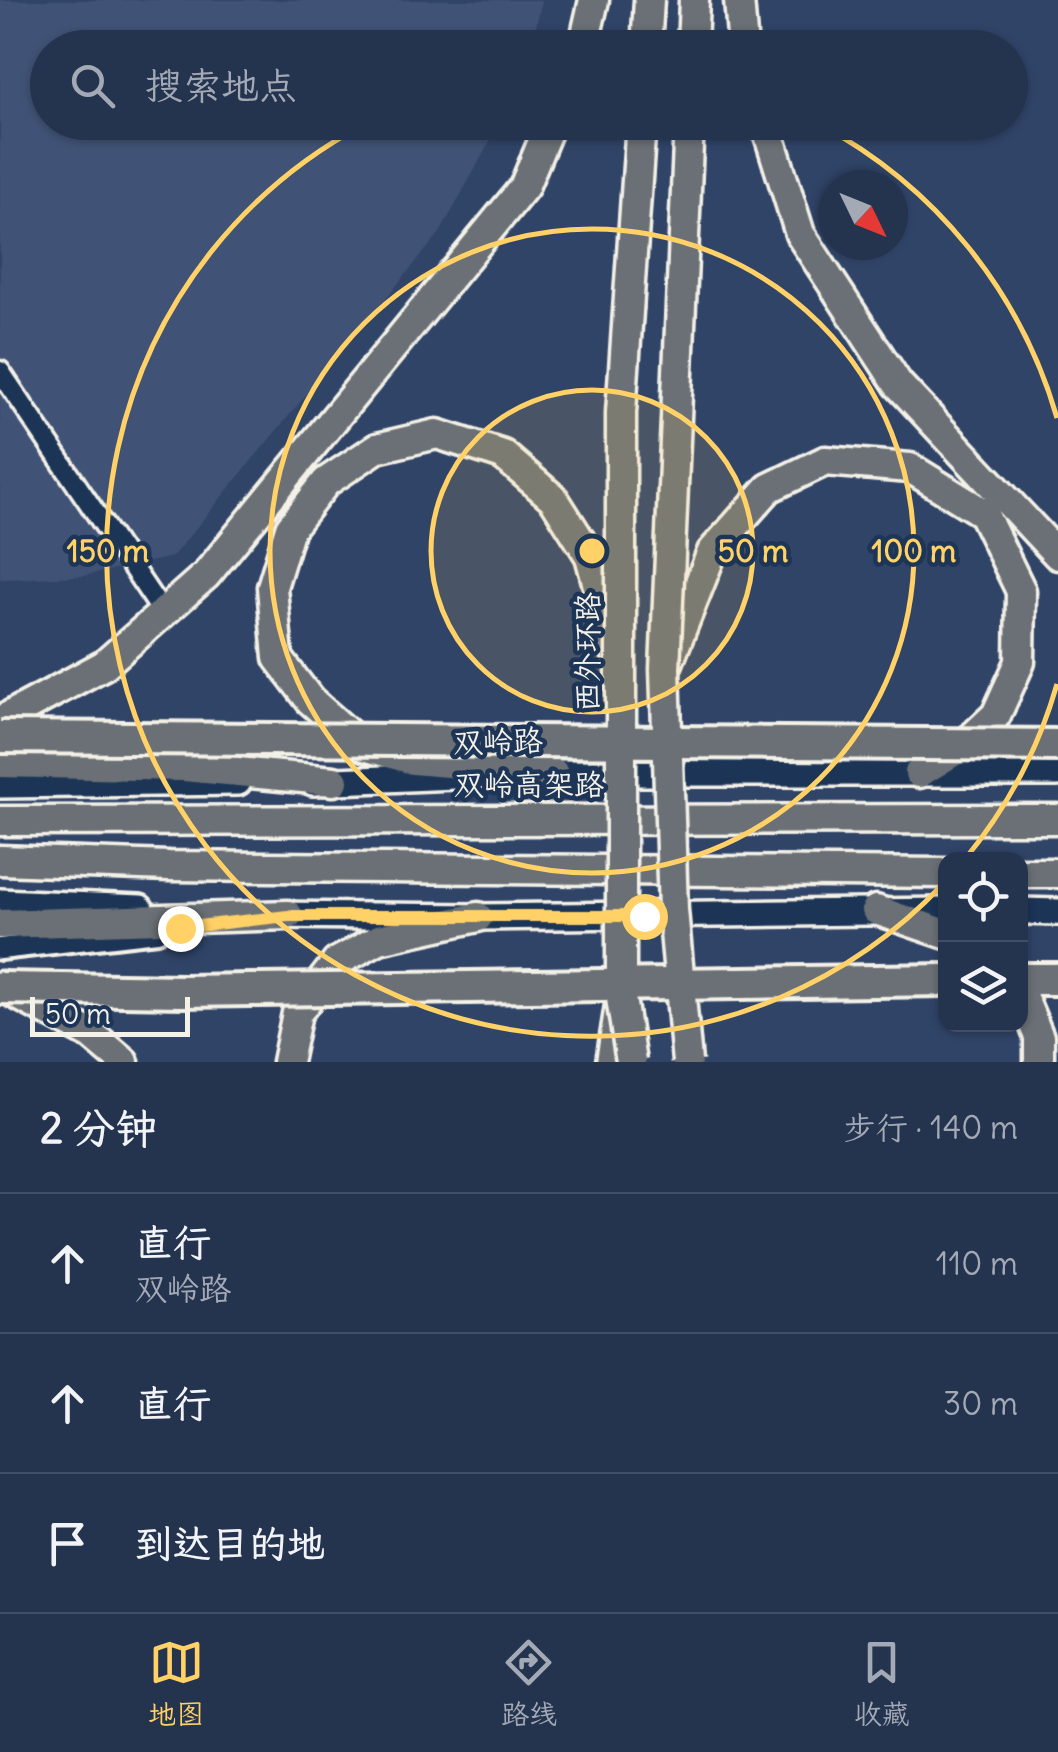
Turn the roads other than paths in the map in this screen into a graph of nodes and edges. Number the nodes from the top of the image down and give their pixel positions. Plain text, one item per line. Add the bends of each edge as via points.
1 (594, 0) edge
2 (649, 0) edge
3 (694, 0) edge
4 (738, 0) edge
5 (587, 30) edge
6 (647, 30) edge
7 (693, 30) edge
8 (741, 30) edge
9 (543, 140) edge
10 (639, 140) edge
11 (688, 140) edge
12 (771, 140) edge
13 (0, 371) edge
14 (1058, 555) edge
15 (163, 613) junction
16 (665, 669) junction
17 (621, 672) junction
18 (1, 724) edge
19 (1058, 746) edge
20 (0, 763) edge
21 (554, 772) junction
22 (1058, 773) edge
23 (919, 774) junction
24 (334, 781) junction
25 (0, 785) edge
26 (1058, 819) edge
27 (0, 821) edge
28 (0, 860) edge
29 (938, 873) edge
30 (1028, 874) edge
31 (1058, 874) edge
32 (0, 902) edge
33 (673, 910) junction
34 (876, 910) junction
35 (938, 910) edge
36 (1028, 911) edge
37 (1058, 912) edge
38 (288, 916) junction
39 (478, 917) junction
40 (0, 924) edge
41 (938, 931) edge
42 (0, 949) edge
43 (1058, 978) edge
44 (1028, 979) edge
45 (938, 980) edge
46 (0, 987) edge
47 (621, 998) junction
48 (1028, 1009) edge
49 (124, 1062) edge
50 (286, 1062) edge
51 (611, 1062) edge
52 (631, 1062) edge
53 (686, 1062) edge
54 (705, 1062) edge
55 (1039, 1062) edge

1 - 5 highway
2 - 6 highway
3 - 7 highway
4 - 8 highway
9 - 15 highway via 524,186 206,576
10 - 17 highway, 西外环路, bridge via 620,413
11 - 16 highway, bridge
12 - 14 highway via 800,234 898,384
13 - 15 street
15 - 18 highway via 104,665
16 - 23 highway via 712,552 769,488 826,461 910,468 983,513 1021,591 1020,662 996,714
16 - 33 highway, bridge
17 - 21 highway, bridge via 590,556 554,500 503,455 437,434 377,448 326,482 290,528 272,587 278,658 310,700 360,745 413,760
17 - 47 highway, 西外环路, bridge
18 - 19 highway, bridge
20 - 24 highway via 184,767
21 - 23 main road, 双岭路
21 - 24 main road, 双岭路
22 - 23 main road, 双岭路
24 - 25 main road, 双岭路
26 - 27 highway, 双岭高架路
28 - 29 highway
30 - 31 highway
32 - 38 main road
33 - 53 highway, bridge
33 - 54 highway, bridge
34 - 35 main road
34 - 39 main road
34 - 41 highway
36 - 37 main road
38 - 39 main road
38 - 40 highway
38 - 42 street
39 - 50 highway via 379,939 337,962 297,1013
43 - 44 highway
45 - 46 highway, bridge via 182,991
46 - 49 highway via 92,1034
47 - 51 highway
47 - 52 highway, 西外环路, bridge
48 - 55 highway via 1040,1037

